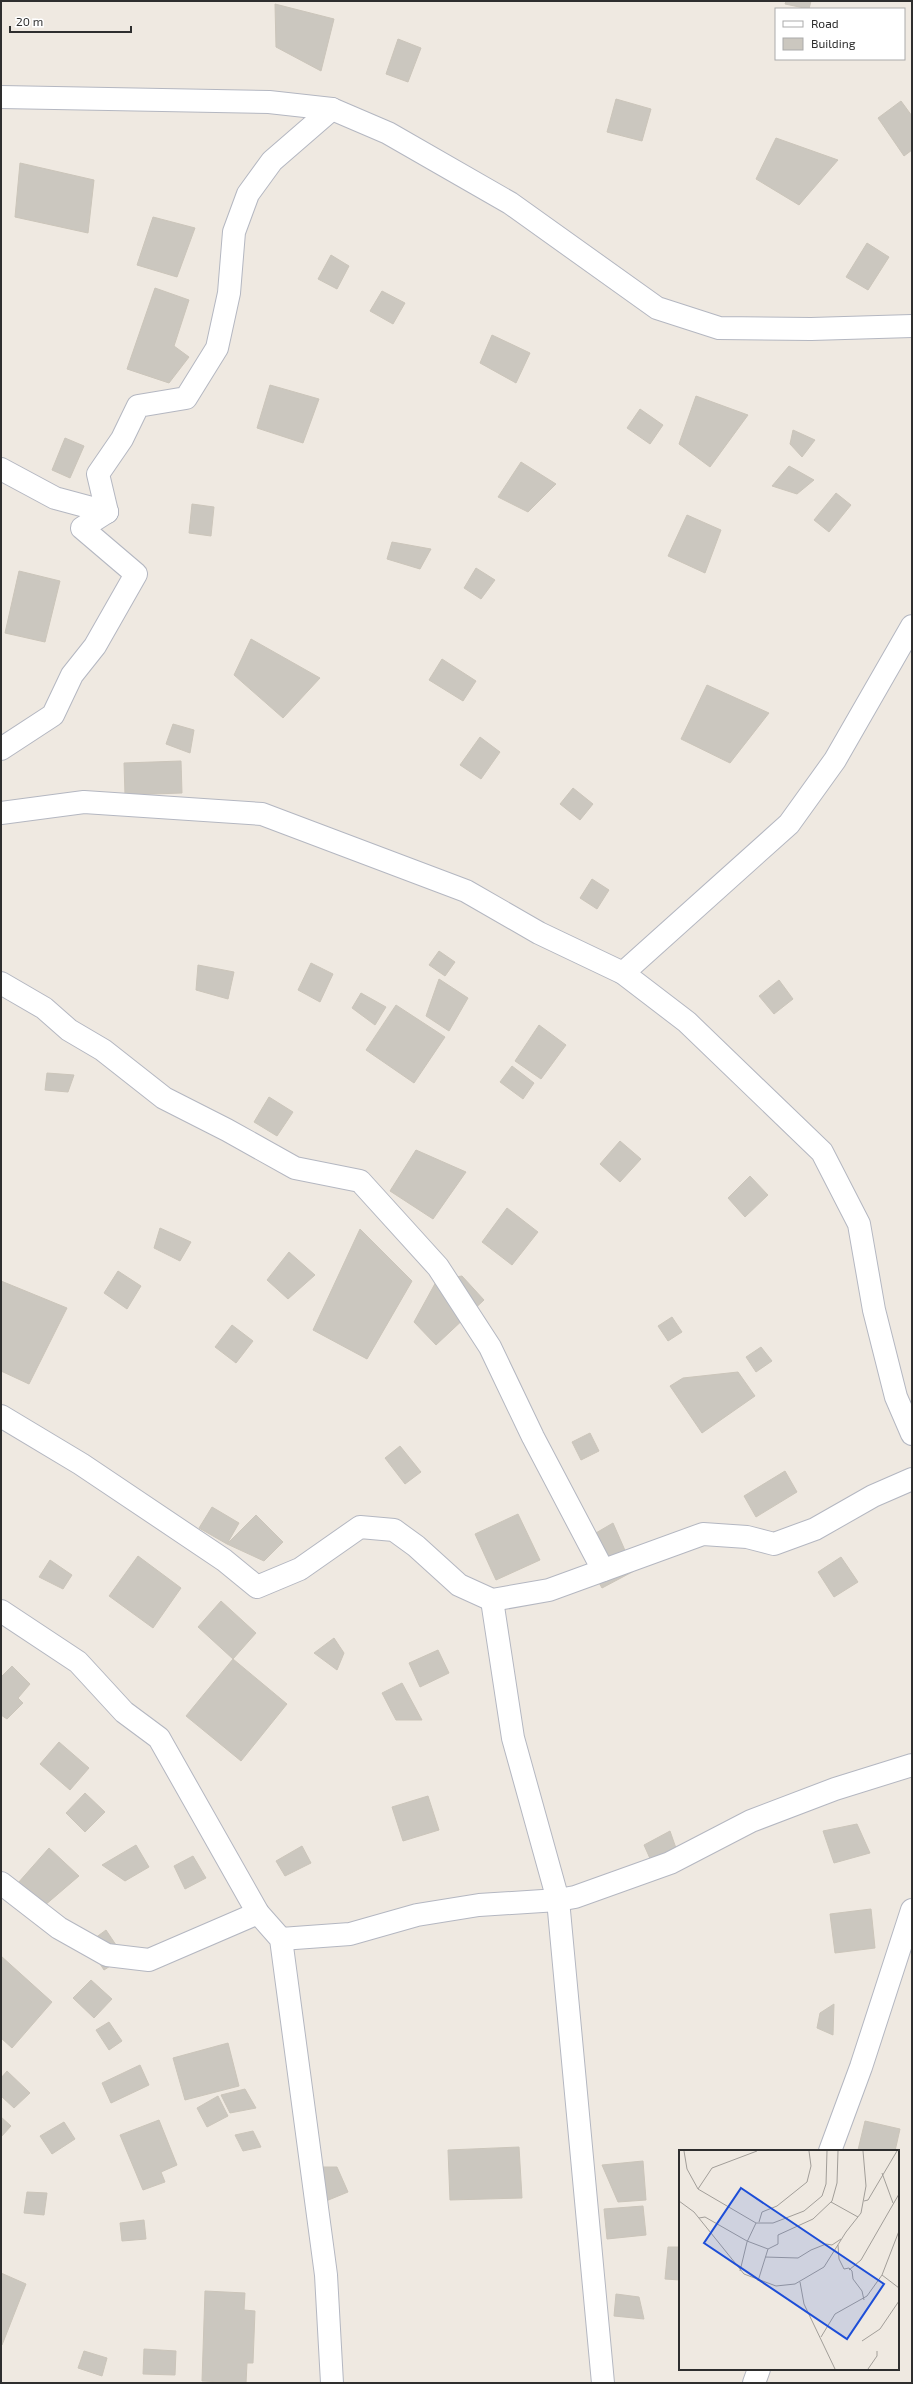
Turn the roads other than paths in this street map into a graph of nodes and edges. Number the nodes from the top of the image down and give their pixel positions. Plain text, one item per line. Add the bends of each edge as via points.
1 (1, 97) edge
2 (332, 109) junction
3 (912, 326) edge
4 (1, 469) edge
5 (107, 512) junction
6 (912, 626) edge
7 (1, 749) edge
8 (1, 813) edge
9 (623, 973) junction
10 (1, 983) edge
11 (1, 1416) edge
12 (912, 1434) edge
13 (912, 1478) edge
14 (603, 1570) junction
15 (492, 1600) junction
16 (1, 1611) edge
17 (912, 1765) edge
18 (1, 1883) edge
19 (558, 1900) junction
20 (912, 1910) edge
21 (258, 1913) junction
22 (282, 1939) junction
23 (830, 2150) edge
24 (759, 2370) edge
25 (332, 2383) edge
26 (603, 2383) edge
27 (754, 2383) edge

1 - 2 street via 269,102
2 - 3 street via 388,133 510,203 657,308 719,328
2 - 5 street via 272,161 248,194 234,232 229,293 217,348 186,398 138,406 122,439 98,474
4 - 5 street via 55,498
5 - 7 street via 82,528 136,574 95,646 72,675 53,715
6 - 9 street via 835,760 789,824
8 - 9 street via 84,802 262,814 466,891 539,933
9 - 12 street via 686,1022 822,1152 859,1224 874,1310 892,1383
10 - 14 street via 44,1008 69,1030 103,1050 164,1098 295,1168 360,1181 438,1267 490,1347
11 - 15 street via 80,1464 224,1560 257,1587 300,1569 360,1527 394,1530 459,1585
13 - 14 street via 873,1496 815,1529 774,1544 747,1537 703,1534
14 - 15 street via 549,1590
15 - 19 street via 513,1738
16 - 21 street via 78,1662 124,1712 158,1738
17 - 19 street via 835,1788 772,1812 670,1863 575,1897
18 - 21 street via 59,1928 106,1955 130,1958 149,1960
19 - 22 street via 479,1905 417,1915 350,1934
19 - 26 street
20 - 23 street
21 - 22 street
22 - 25 street via 326,2275
24 - 27 street

